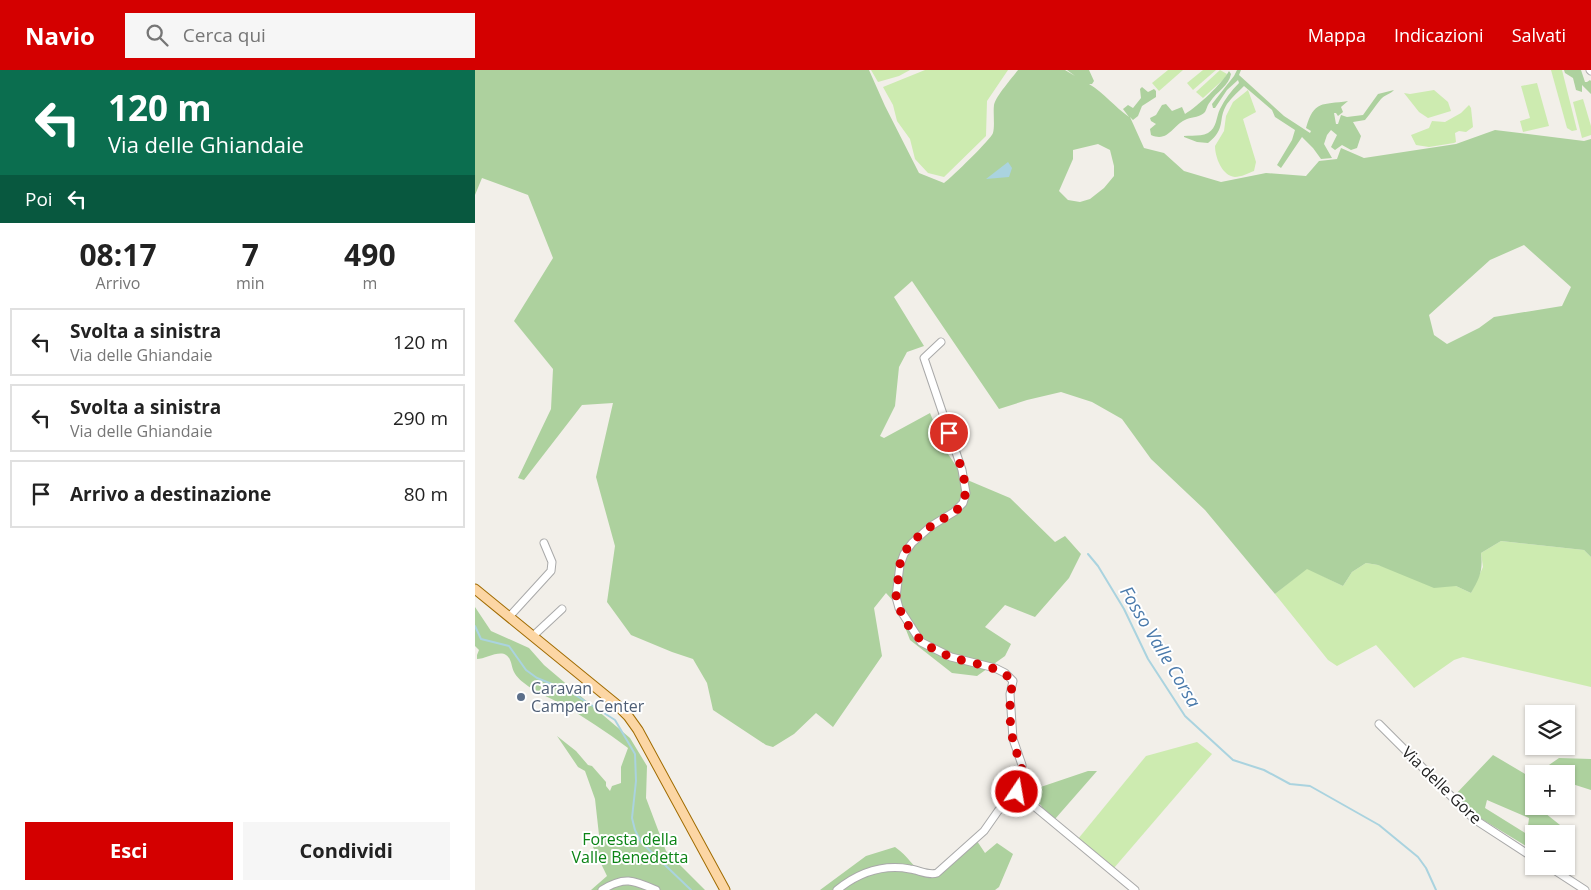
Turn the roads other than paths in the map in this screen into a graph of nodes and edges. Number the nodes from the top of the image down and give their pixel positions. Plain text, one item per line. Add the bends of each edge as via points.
1 (941, 342) dead end
2 (544, 544) dead end
3 (475, 589) edge
4 (562, 609) dead end
5 (509, 617) junction
6 (533, 636) junction
7 (1379, 724) dead end
8 (1017, 792) junction
9 (1525, 852) edge
10 (1562, 875) edge
11 (602, 890) edge
12 (656, 890) edge
13 (725, 890) edge
14 (837, 890) edge
15 (1135, 890) edge
16 (1585, 890) edge

1 - 8 street via 924,358 962,470 966,493 963,504 931,526 904,554 896,597 899,608 921,642 951,658 995,668 1013,681 1010,694 1013,740 1022,765 1022,779
2 - 5 street via 552,562 551,571
3 - 5 main road
4 - 6 street
5 - 6 main road
6 - 13 main road via 628,716
7 - 9 street, Via delle Gore via 1474,819
8 - 14 street via 984,831 937,873 931,875 909,868 871,870
8 - 15 street
10 - 16 street
11 - 12 street via 615,882 627,880

